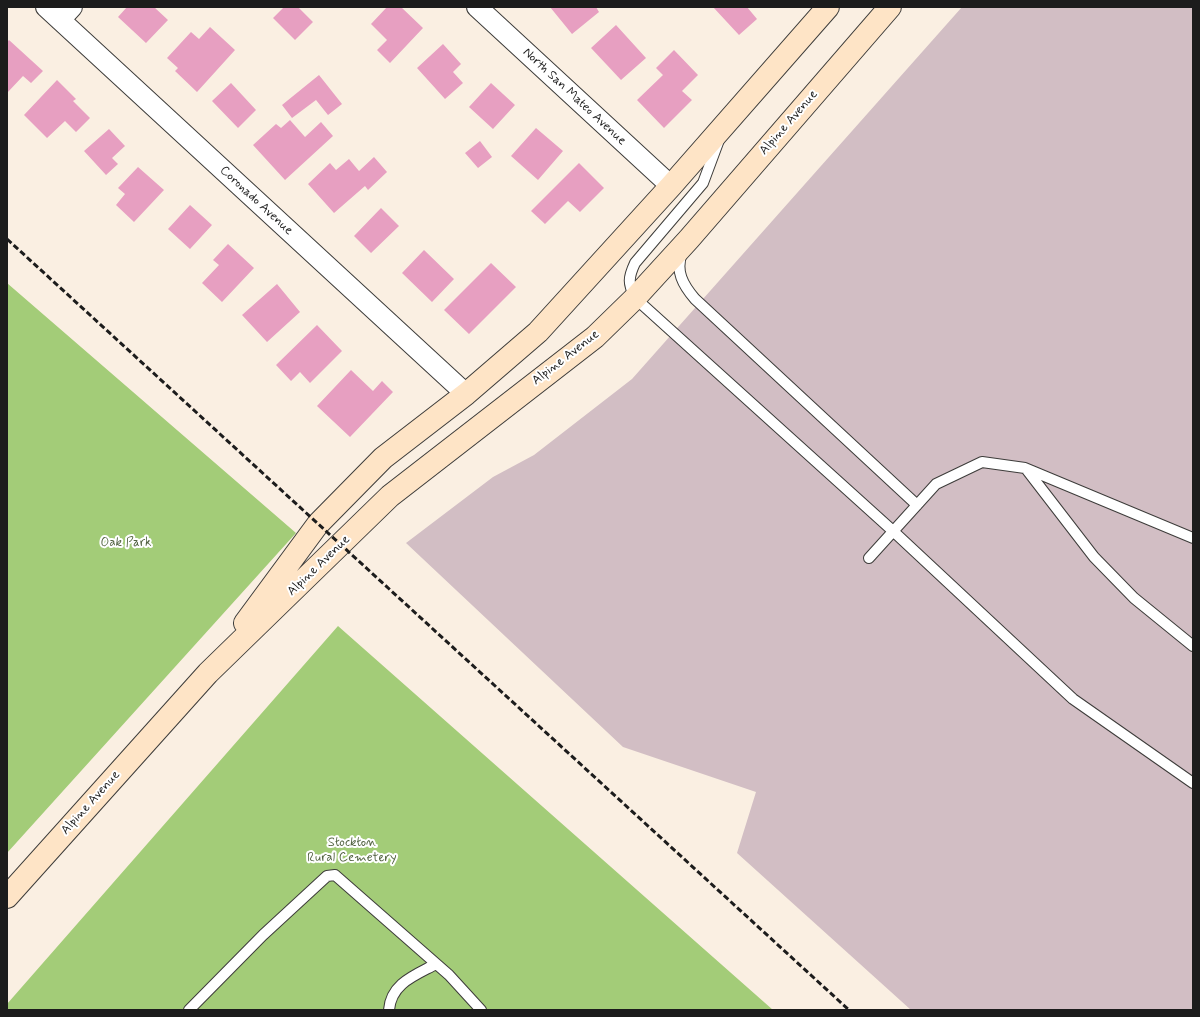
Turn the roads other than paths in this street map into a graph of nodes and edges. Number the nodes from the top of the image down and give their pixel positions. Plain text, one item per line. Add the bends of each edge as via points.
1 (46, 7) edge
2 (477, 7) edge
3 (828, 7) edge
4 (890, 7) edge
5 (66, 14) edge
6 (724, 127) junction
7 (671, 186) junction
8 (689, 239) junction
9 (636, 298) junction
10 (466, 394) junction
11 (1026, 468) junction
12 (917, 506) junction
13 (893, 531) junction
14 (1193, 538) edge
15 (868, 558) dead end
16 (1193, 646) edge
17 (208, 672) junction
18 (1193, 783) edge
19 (7, 898) edge
20 (436, 964) junction
21 (189, 1010) edge
22 (389, 1010) edge
23 (481, 1010) edge

1 - 5 street, Coronado Avenue
2 - 7 street, North San Mateo Avenue
3 - 6 street, Alpine Avenue
4 - 8 street, Alpine Avenue
5 - 10 street, Coronado Avenue
6 - 7 street, Alpine Avenue
6 - 9 lane via 703,183 635,263 629,275 630,287
7 - 10 street, Alpine Avenue via 538,332
8 - 9 street, Alpine Avenue
8 - 12 lane via 680,259 679,269 681,279 695,299
9 - 13 lane
9 - 17 street, Alpine Avenue via 595,337 390,496
10 - 17 street, Alpine Avenue via 383,458 318,524
11 - 12 lane via 982,462 936,484
11 - 14 lane
11 - 16 lane via 1094,557 1134,598
12 - 13 lane
13 - 15 lane
13 - 18 lane via 1073,699
17 - 19 street, Alpine Avenue
20 - 21 lane via 332,875 262,935
20 - 22 lane via 401,983 390,1002
20 - 23 lane

